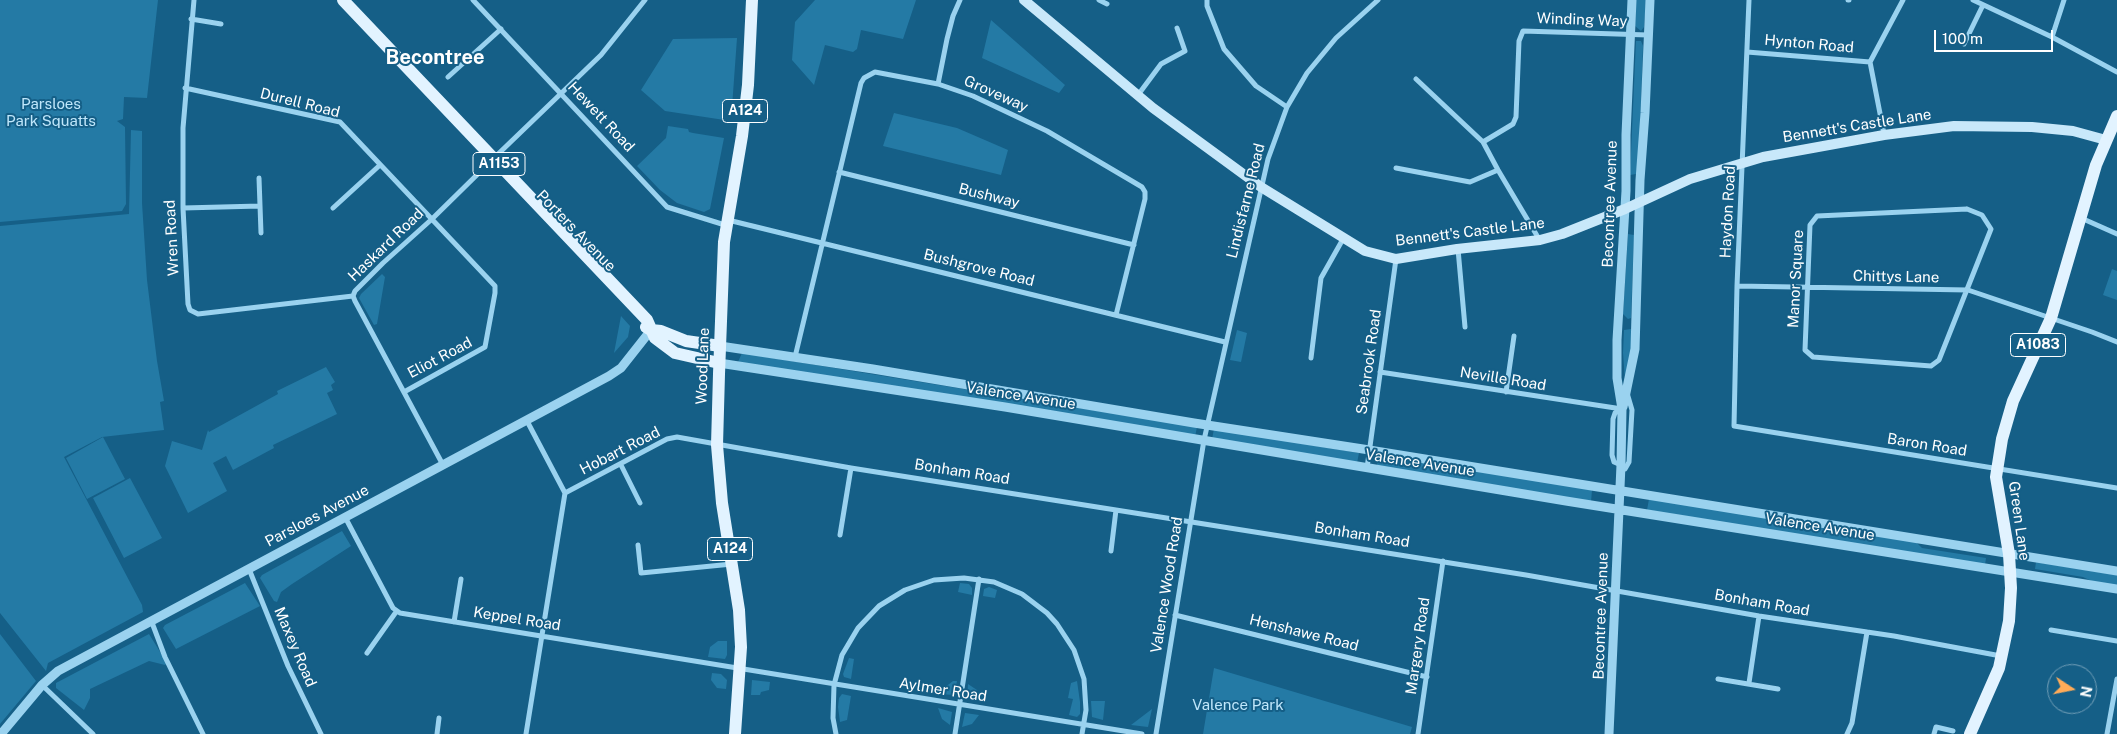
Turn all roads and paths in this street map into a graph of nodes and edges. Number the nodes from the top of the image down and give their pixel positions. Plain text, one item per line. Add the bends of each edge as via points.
1 (194, 0) edge
2 (334, 0) edge
3 (343, 0) edge
4 (473, 0) edge
5 (645, 0) edge
6 (752, 0) edge
7 (960, 0) edge
8 (1024, 0) edge
9 (1099, 0) edge
10 (1207, 0) edge
11 (1378, 0) edge
12 (1632, 0) edge
13 (1650, 0) edge
14 (1749, 0) edge
15 (1903, 0) edge
16 (1973, 0) edge
17 (2064, 0) edge
18 (1107, 4) dead end
19 (1984, 5) junction
20 (191, 20) junction
21 (221, 24) dead end
22 (1177, 28) dead end
23 (500, 29) junction
24 (1631, 35) junction
25 (1648, 35) junction
26 (2052, 37) junction
27 (1964, 44) dead end
28 (1747, 52) junction
29 (1870, 62) junction
30 (2117, 72) edge
31 (448, 77) dead end
32 (1416, 79) dead end
33 (938, 84) junction
34 (185, 88) junction
35 (562, 94) junction
36 (1138, 95) junction
37 (1287, 107) junction
38 (2117, 116) edge
39 (1884, 134) junction
40 (2106, 140) junction
41 (1483, 142) junction
42 (491, 161) junction
43 (1742, 164) junction
44 (380, 165) junction
45 (1396, 168) dead end
46 (1498, 170) junction
47 (839, 172) junction
48 (259, 178) dead end
49 (1261, 188) junction
50 (1639, 202) junction
51 (260, 206) junction
52 (183, 208) junction
53 (333, 208) dead end
54 (1625, 209) junction
55 (2081, 218) junction
56 (432, 219) junction
57 (727, 223) junction
58 (261, 233) dead end
59 (2117, 234) edge
60 (1343, 239) junction
61 (1540, 240) junction
62 (821, 242) junction
63 (1134, 245) junction
64 (1458, 249) junction
65 (1396, 259) junction
66 (1737, 286) junction
67 (1808, 288) junction
68 (1968, 290) junction
69 (354, 296) junction
70 (1116, 315) junction
71 (2051, 318) junction
72 (1636, 323) junction
73 (1618, 324) junction
74 (1465, 326) dead end
75 (651, 330) junction
76 (1514, 336) dead end
77 (1225, 342) junction
78 (2117, 342) edge
79 (720, 346) junction
80 (795, 357) junction
81 (1311, 358) dead end
82 (719, 363) junction
83 (1380, 372) junction
84 (404, 392) junction
85 (1506, 392) junction
86 (1627, 392) junction
87 (1622, 409) junction
88 (527, 421) junction
89 (1207, 425) junction
90 (1734, 426) joint
91 (1204, 440) junction
92 (717, 445) junction
93 (1370, 450) junction
94 (443, 465) junction
95 (620, 465) junction
96 (1621, 467) junction
97 (851, 468) junction
98 (1367, 468) junction
99 (1997, 469) junction
100 (2117, 488) edge
101 (1620, 491) junction
102 (565, 493) junction
103 (640, 502) dead end
104 (1619, 509) junction
105 (1116, 510) junction
106 (344, 517) junction
107 (1190, 521) junction
108 (840, 535) dead end
109 (638, 545) dead end
110 (1111, 551) dead end
111 (2009, 554) junction
112 (1443, 561) junction
113 (732, 564) junction
114 (248, 568) junction
115 (2117, 571) edge
116 (2010, 572) junction
117 (461, 579) dead end
118 (979, 579) junction
119 (2117, 589) edge
120 (1616, 590) junction
121 (396, 612) junction
122 (1175, 615) junction
123 (1759, 616) junction
124 (151, 620) junction
125 (454, 622) junction
126 (2051, 630) dead end
127 (1867, 632) junction
128 (542, 636) junction
129 (2117, 641) edge
130 (367, 653) dead end
131 (2002, 656) junction
132 (740, 669) junction
133 (1427, 677) junction
134 (1718, 679) dead end
135 (2117, 679) edge
136 (1749, 683) junction
137 (834, 684) junction
138 (42, 685) junction
139 (1778, 688) dead end
140 (958, 705) junction
141 (439, 718) dead end
142 (2110, 722) junction
143 (2117, 723) edge
144 (1084, 725) junction
145 (1929, 725) dead end
146 (1936, 727) junction
147 (1953, 731) dead end
148 (1, 734) edge
149 (93, 734) edge
150 (203, 734) edge
151 (321, 734) edge
152 (437, 734) edge
153 (526, 734) edge
154 (735, 734) edge
155 (836, 734) edge
156 (954, 734) edge
157 (1082, 734) edge
158 (1142, 734) edge
159 (1156, 734) edge
160 (1418, 734) edge
161 (1608, 734) edge
162 (1848, 734) edge
163 (1934, 734) edge
164 (1970, 734) edge
165 (2107, 734) edge

1 - 20 street, Wren Road
2 - 42 main road, Porters Avenue / A1153
3 - 42 main road, Porters Avenue / A1153
4 - 23 street, Hewett Road
5 - 35 street, Haskard Road via 601,55
6 - 57 main road, Wood Lane / A124 via 748,85
7 - 33 street via 953,16
8 - 36 main road, Bennett's Castle Lane
9 - 18 street
10 - 37 street via 1224,49 1256,86
11 - 37 street, Lindisfarne Road via 1336,38 1307,72
12 - 24 street, Becontree Avenue
13 - 25 street, Becontree Avenue
14 - 28 street, Haydon Road
15 - 29 street
16 - 19 street
17 - 26 street
19 - 26 street
19 - 27 street
20 - 21 street
20 - 34 street, Wren Road
22 - 36 street via 1186,51 1161,64
23 - 31 street
23 - 35 street, Hewett Road
24 - 25 street, Winding Way
24 - 41 street, Winding Way via 1523,31 1519,41 1516,117 1513,124
24 - 54 street, Becontree Avenue
25 - 50 street, Becontree Avenue
26 - 30 street
28 - 29 street, Hynton Road
28 - 43 street, Haydon Road
29 - 39 street
32 - 41 street
33 - 47 street, Groveway via 876,72 864,78
33 - 63 street, Groveway via 973,96 1047,131 1142,186 1145,199
34 - 44 street, Durell Road via 340,122
34 - 52 street, Wren Road
35 - 42 street, Haskard Road
35 - 57 street, Hewett Road via 667,206 702,219
36 - 49 main road, Bennett's Castle Lane
37 - 49 street, Lindisfarne Road
38 - 40 main road, Green Lane / A1083
39 - 40 main road, Bennett's Castle Lane via 1954,126 2032,127 2058,129
39 - 43 main road, Bennett's Castle Lane via 1763,157
40 - 55 main road, Green Lane / A1083
41 - 46 street
42 - 56 street, Haskard Road
42 - 75 main road, Porters Avenue / A1153 via 647,320
43 - 50 main road, Bennett's Castle Lane via 1690,179
43 - 66 street, Haydon Road
44 - 53 street
44 - 56 street, Durell Road
45 - 46 street via 1470,182
46 - 61 street
47 - 62 street, Groveway
47 - 63 street, Bushway
48 - 51 street
49 - 60 main road, Bennett's Castle Lane
49 - 77 street, Lindisfarne Road
50 - 54 main road, Bennett's Castle Lane
50 - 72 street, Becontree Avenue
51 - 52 street
51 - 58 street
52 - 69 street, Wren Road via 190,310 198,314
54 - 61 main road, Bennett's Castle Lane
54 - 73 street, Becontree Avenue
55 - 59 street
55 - 71 main road, Green Lane / A1083
56 - 69 street, Haskard Road via 383,263 355,291
56 - 84 street, Eliot Road via 495,286 495,294 485,347
57 - 62 street, Bushgrove Road
57 - 79 main road, Wood Lane / A124
60 - 65 main road, Bennett's Castle Lane via 1365,251
60 - 81 street via 1320,278
61 - 64 main road, Bennett's Castle Lane
62 - 70 street, Bushgrove Road
62 - 80 street, Groveway
63 - 70 street, Groveway
64 - 65 main road, Bennett's Castle Lane
64 - 74 street
65 - 83 street, Seabrook Road
66 - 67 street, Chittys Lane
66 - 90 street, Haydon Road
67 - 68 street, Chittys Lane
67 - 68 street, Manor Square via 1804,350 1813,357 1930,366 1939,360
67 - 68 street, Manor Square via 1810,225 1817,216 1968,209 1982,215 1991,229
68 - 71 street, Chittys Lane
69 - 84 street, Haskard Road
70 - 77 street, Bushgrove Road
71 - 78 street, Chittys Lane
71 - 99 main road, Green Lane / A1083 via 2013,401
72 - 73 street
72 - 86 street, Becontree Avenue
73 - 87 street, Becontree Avenue via 1617,378
75 - 79 main road via 686,341
75 - 82 main road, Porters Avenue / A1153 via 655,338 675,353
75 - 88 street, Parsloes Avenue via 620,368
76 - 85 street
77 - 89 street, Lindisfarne Road
79 - 80 street, Valence Avenue
79 - 82 main road, Wood Lane / A124
80 - 89 street, Valence Avenue
82 - 91 street, Valence Avenue
82 - 92 main road, Wood Lane / A124
83 - 85 street, Neville Road
83 - 93 street, Seabrook Road
84 - 94 street, Haskard Road
85 - 87 street, Neville Road
86 - 87 street, Becontree Avenue
86 - 96 street, Becontree Avenue via 1632,410 1630,462 1625,469
87 - 96 street, Becontree Avenue
88 - 94 street, Parsloes Avenue
88 - 102 street
89 - 91 street, Lindisfarne Road
89 - 93 street, Valence Avenue
90 - 99 street, Baron Road
91 - 98 street, Valence Avenue
91 - 107 street, Valence Wood Road
92 - 95 street, Hobart Road via 677,437 667,439
92 - 97 street, Bonham Road
92 - 113 main road, Wood Lane / A124
93 - 98 street, Seabrook Road
93 - 101 street, Valence Avenue
94 - 106 street, Parsloes Avenue
95 - 102 street, Hobart Road
95 - 103 street
96 - 101 street, Becontree Avenue
97 - 105 street, Bonham Road
97 - 108 street
98 - 104 street, Valence Avenue
99 - 100 street, Baron Road
99 - 111 main road, Green Lane / A1083
101 - 104 street, Becontree Avenue
101 - 111 street, Valence Avenue
102 - 128 street
104 - 116 street, Valence Avenue
104 - 120 street, Becontree Avenue
105 - 107 street, Bonham Road
105 - 110 street
106 - 114 street, Parsloes Avenue
106 - 121 street
107 - 112 street, Bonham Road
107 - 122 street, Valence Wood Road
109 - 113 street via 641,573
111 - 115 street, Valence Avenue
111 - 116 main road, Green Lane / A1083
112 - 120 street, Bonham Road
112 - 133 street, Margery Road
113 - 132 main road, Wood Lane / A124 via 739,610
114 - 124 street, Parsloes Avenue
114 - 151 street, Maxey Road via 288,666
116 - 119 street, Valence Avenue
116 - 131 main road, Green Lane / A1083 via 2009,621
117 - 125 street
118 - 137 street via 934,580 905,590 885,602 849,641
118 - 140 street
118 - 144 street via 1022,594 1057,624 1074,650 1084,679
120 - 123 street, Bonham Road
120 - 161 street, Becontree Avenue
121 - 125 street, Keppel Road
121 - 130 street
122 - 133 street, Henshawe Road
122 - 159 street, Valence Wood Road
123 - 127 street, Bonham Road
123 - 136 street
124 - 138 street, Parsloes Avenue via 69,664
124 - 150 street via 165,657
125 - 128 street, Keppel Road
126 - 129 street
127 - 131 street, Bonham Road
127 - 162 street
128 - 132 street, Keppel Road
128 - 153 street
131 - 164 main road, Green Lane / A1083
132 - 137 street, Aylmer Road
132 - 154 main road, Wood Lane / A124
133 - 160 street, Margery Road
134 - 136 street
135 - 142 street
136 - 139 street
137 - 140 street, Aylmer Road
137 - 155 street
138 - 148 street, Parsloes Avenue
138 - 149 street
140 - 144 street, Aylmer Road
140 - 156 street
141 - 152 street
142 - 143 street
142 - 165 street
144 - 157 street
144 - 158 street, Aylmer Road
145 - 146 street
146 - 147 street
146 - 163 street

